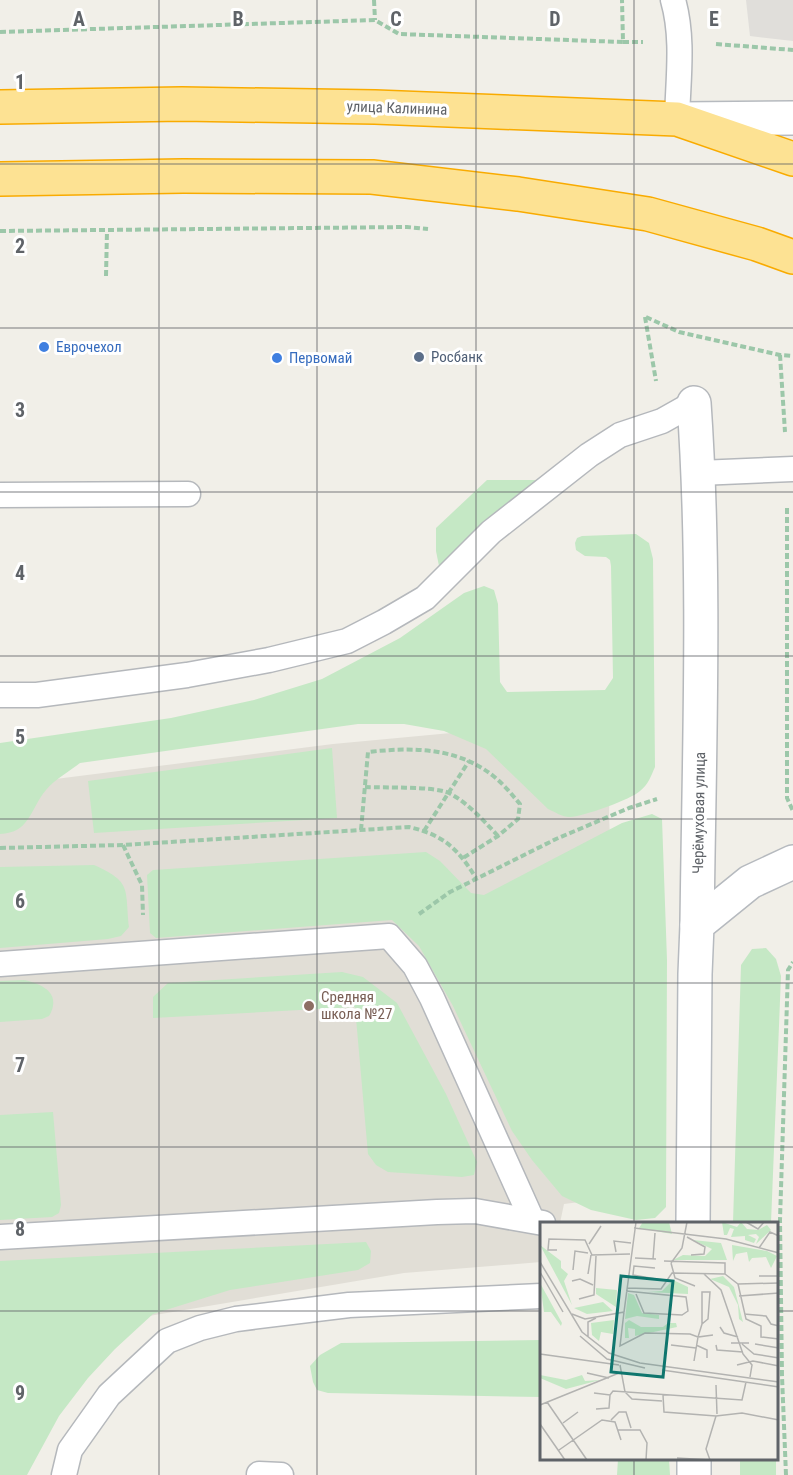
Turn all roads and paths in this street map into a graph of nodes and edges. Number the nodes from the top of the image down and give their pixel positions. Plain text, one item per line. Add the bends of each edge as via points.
1 (374, 0) edge
2 (622, 0) edge
3 (673, 0) edge
4 (375, 20) junction
5 (0, 32) edge
6 (0, 107) edge
7 (793, 118) edge
8 (677, 119) junction
9 (793, 159) edge
10 (0, 179) edge
11 (430, 230) dead end
12 (0, 231) edge
13 (107, 231) junction
14 (793, 257) edge
15 (106, 276) dead end
16 (645, 317) dead end
17 (780, 355) junction
18 (793, 356) edge
19 (694, 403) joint
20 (790, 470) edge
21 (699, 473) junction
22 (188, 494) dead end
23 (0, 495) edge
24 (0, 695) edge
25 (469, 761) junction
26 (365, 787) junction
27 (699, 791) junction
28 (447, 792) junction
29 (793, 811) edge
30 (361, 830) junction
31 (424, 831) junction
32 (498, 836) junction
33 (123, 844) junction
34 (0, 848) edge
35 (463, 858) junction
36 (793, 862) edge
37 (476, 878) junction
38 (142, 885) dead end
39 (450, 892) dead end
40 (698, 925) junction
41 (793, 962) edge
42 (0, 964) edge
43 (538, 1221) edge
44 (693, 1222) edge
45 (778, 1232) edge
46 (0, 1237) edge
47 (540, 1296) edge
48 (259, 1474) edge
49 (64, 1475) edge
50 (280, 1475) edge
51 (786, 1475) edge

1 - 4 path
2 - 4 path via 623,42 399,34
3 - 8 lane via 679,42
4 - 5 path
6 - 8 highway, улица Калинина via 375,107
7 - 8 main road, улица Калинина
8 - 9 highway
10 - 14 highway via 372,177 648,214
11 - 13 path
12 - 13 path
13 - 15 path
16 - 17 path via 679,332
17 - 18 path
17 - 20 path
19 - 21 main road, Черёмуховая улица
19 - 24 lane via 662,421 620,435 590,455 491,532 425,598 347,641 187,675
20 - 21 lane
20 - 29 path via 787,798
21 - 27 main road, Черёмуховая улица
22 - 23 lane
25 - 26 path via 434,750 368,752
25 - 28 path
25 - 32 path via 497,779 520,804 518,819
26 - 28 path
26 - 30 path
27 - 37 path via 678,792 629,808
27 - 40 main road, Черёмуховая улица
28 - 31 path
28 - 32 path
30 - 31 path
30 - 33 path
31 - 35 path via 434,834
32 - 35 path
33 - 34 path
33 - 38 path
35 - 37 path
36 - 40 main road via 750,882
37 - 39 path
40 - 44 main road, Черёмуховая улица
41 - 45 path via 788,969
42 - 43 lane via 389,936 415,966 432,998
43 - 46 lane via 475,1211 437,1212
45 - 51 path
47 - 49 lane via 349,1305 236,1319 189,1332 167,1341 109,1395 70,1450
48 - 50 lane

